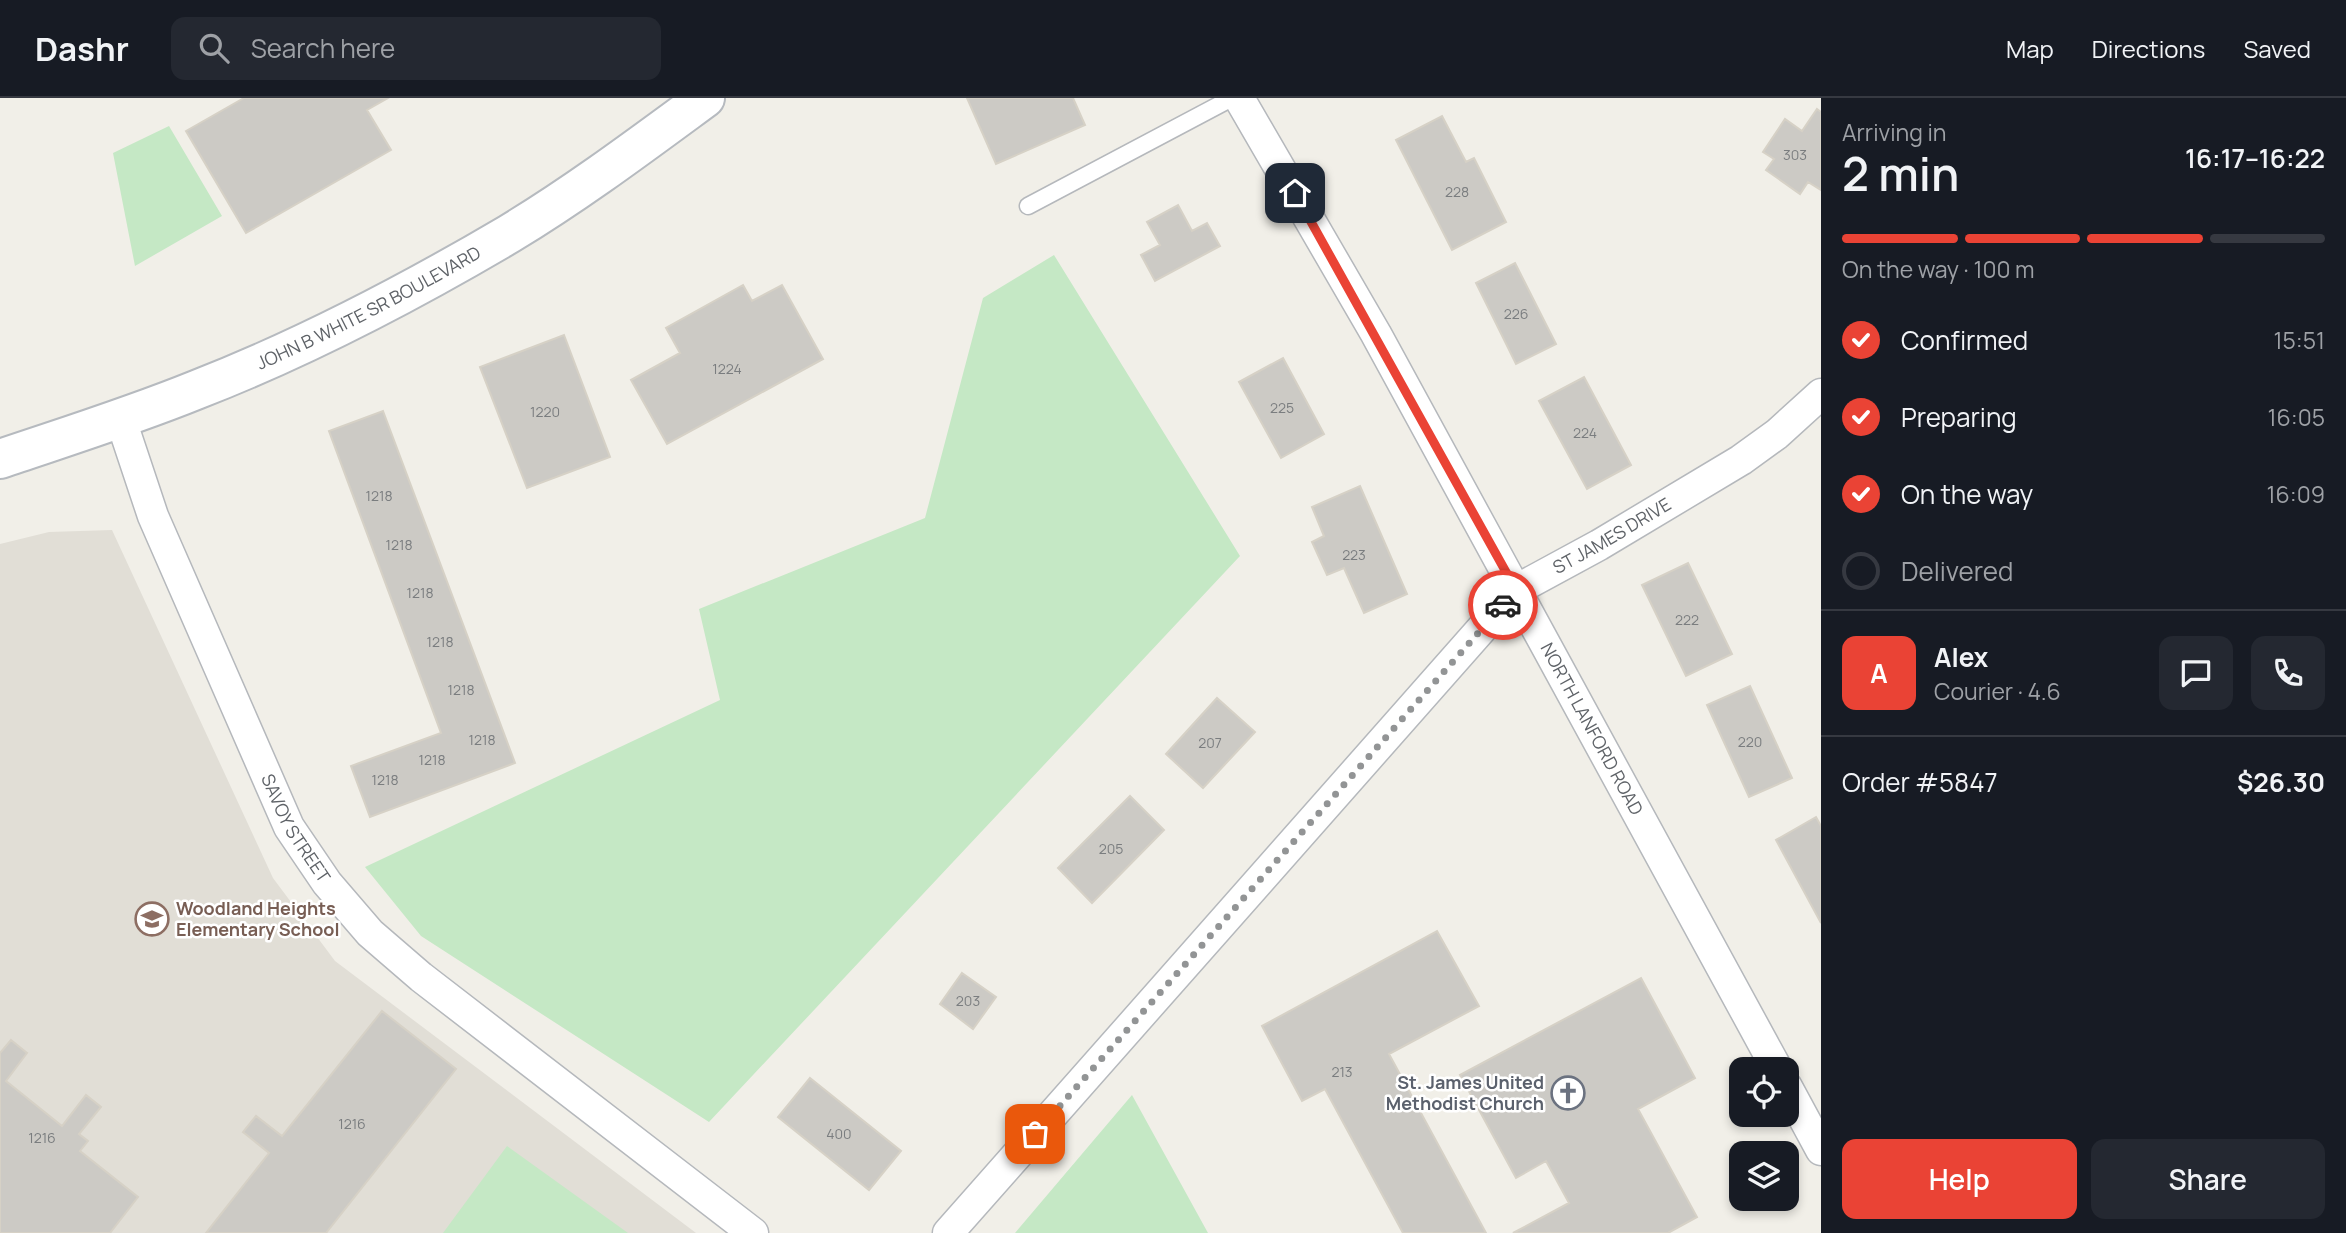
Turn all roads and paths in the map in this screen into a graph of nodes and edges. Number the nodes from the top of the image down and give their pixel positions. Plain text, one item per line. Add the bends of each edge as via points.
1 (705, 98) edge
2 (1232, 98) edge
3 (1239, 98) edge
4 (1028, 206) dead end
5 (1821, 394) edge
6 (120, 417) junction
7 (0, 458) edge
8 (1516, 590) junction
9 (1770, 1057) edge
10 (1799, 1109) edge
11 (1821, 1150) edge
12 (753, 1233) edge
13 (948, 1233) edge

1 - 6 main road, JOHN B WHITE SR BOULEVARD via 510,233 407,291 267,360
2 - 4 lane
3 - 8 street, NORTH LANFORD ROAD
5 - 8 street, ST JAMES DRIVE via 1741,460
6 - 7 main road, JOHN B WHITE SR BOULEVARD
6 - 12 street, SAVOY STREET via 153,516 289,827 327,883 370,933 421,977
8 - 9 street, NORTH LANFORD ROAD
8 - 13 street, ST JAMES DRIVE
10 - 11 street

